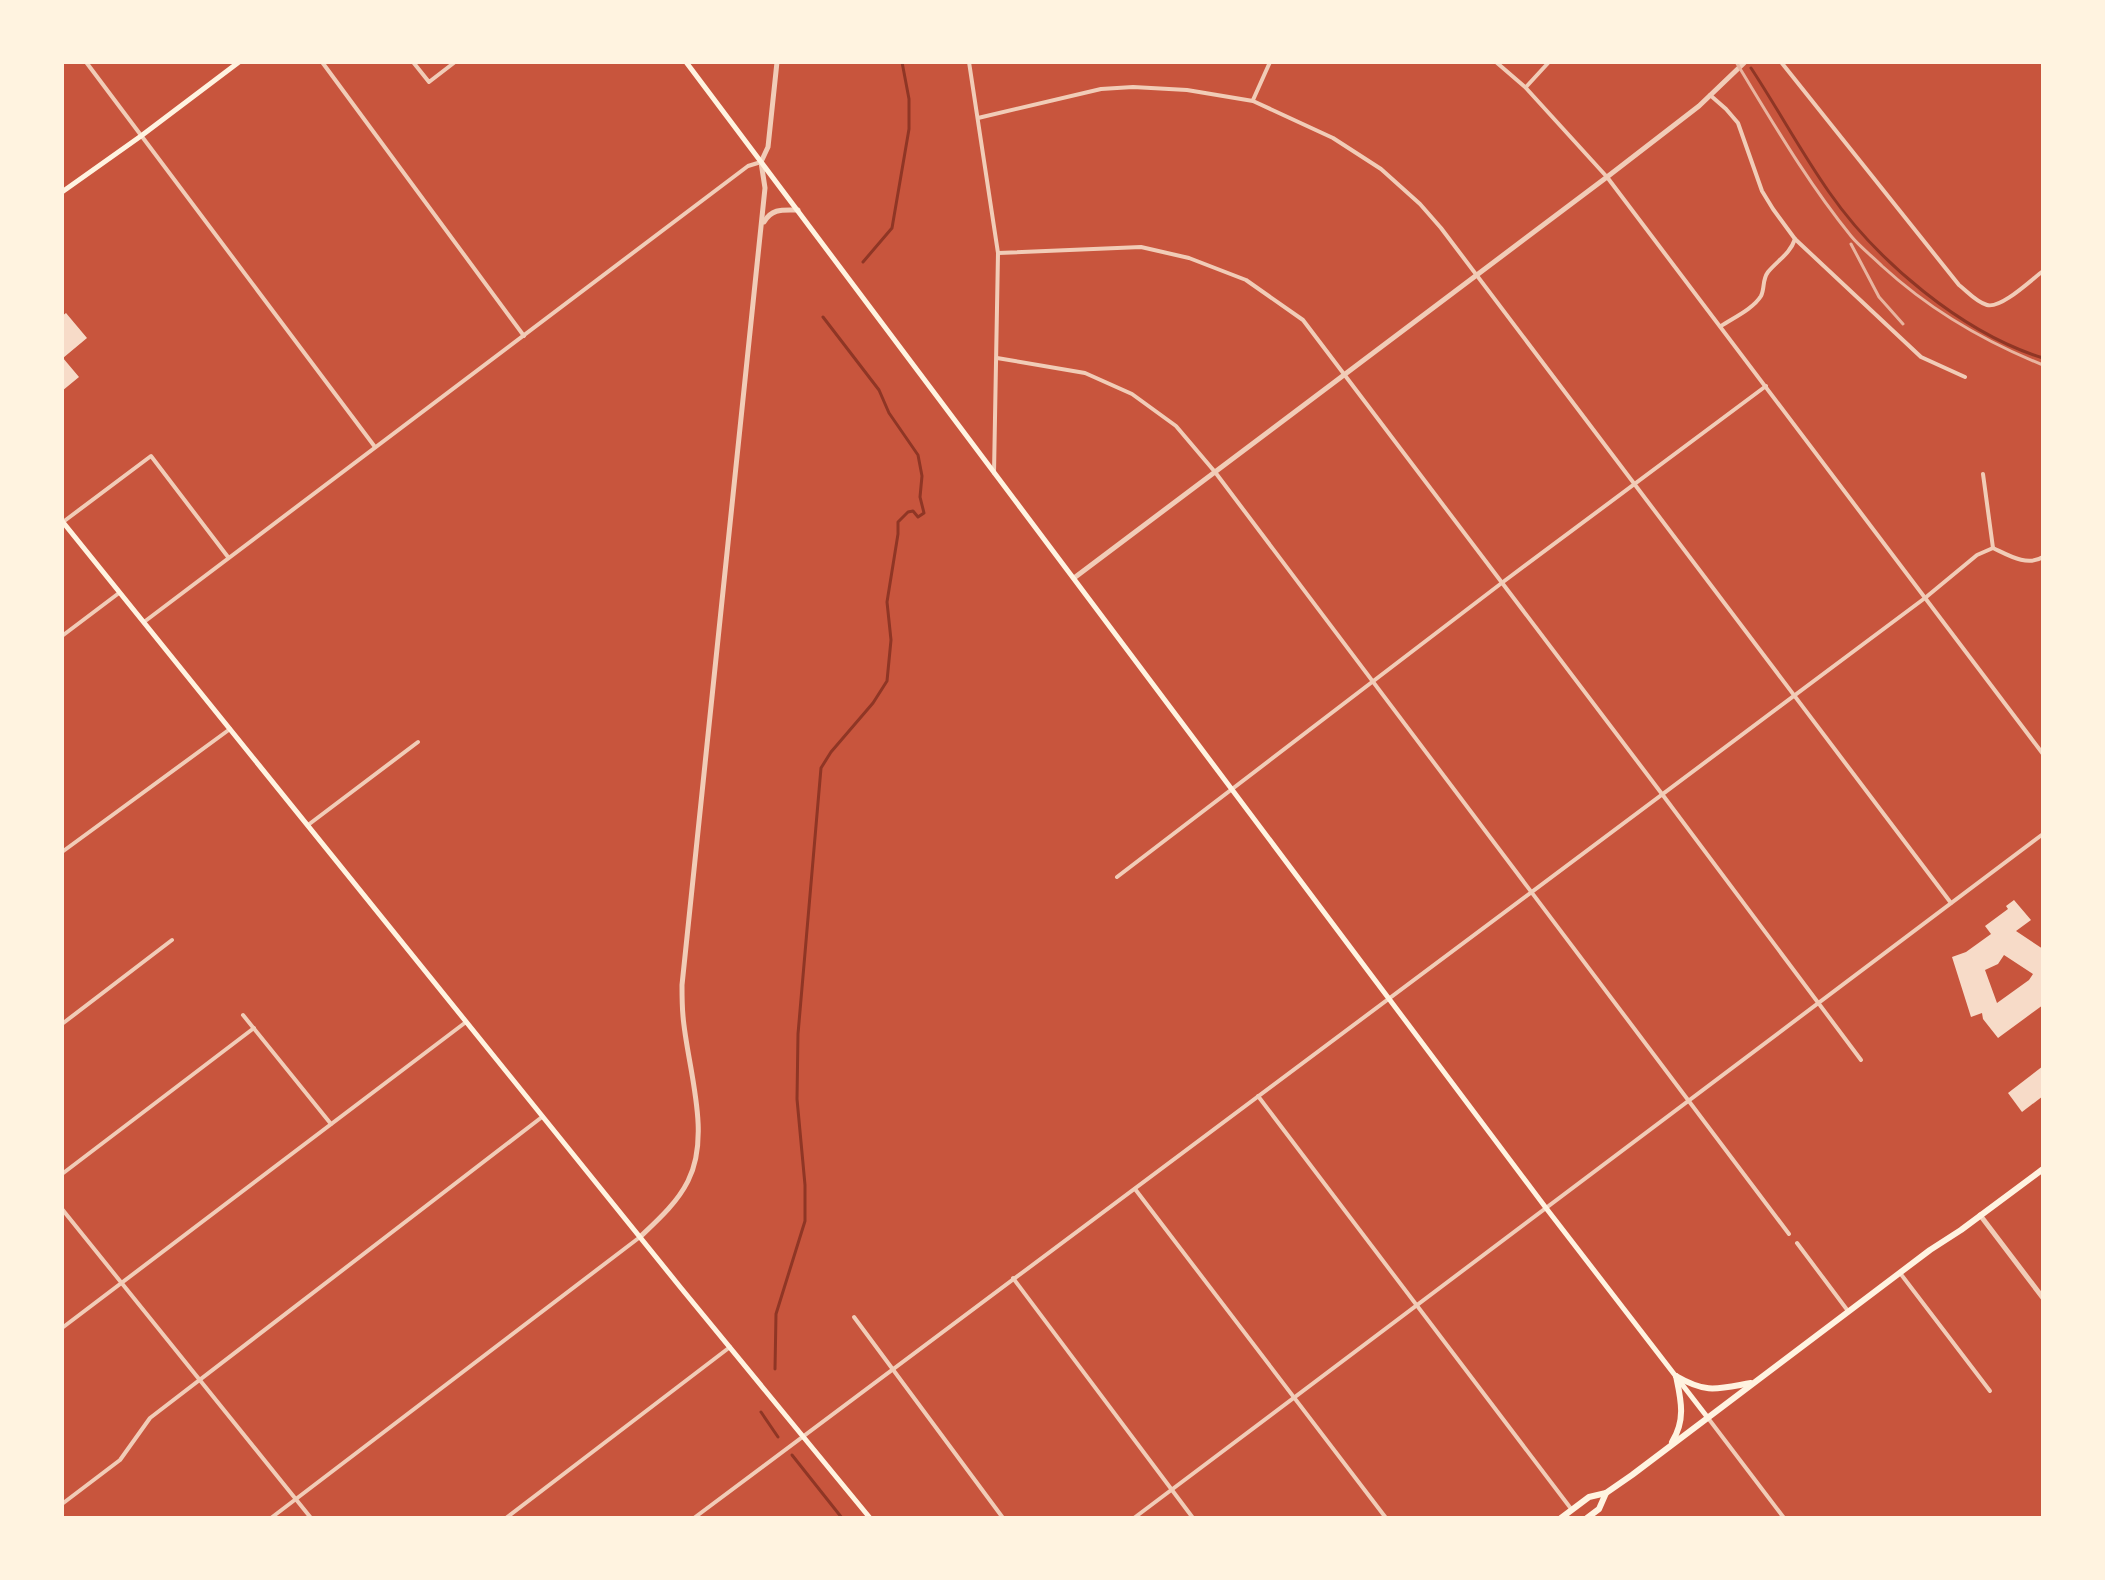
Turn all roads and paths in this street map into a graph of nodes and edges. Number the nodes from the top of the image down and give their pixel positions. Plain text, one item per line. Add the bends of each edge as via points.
1 (86, 62) edge
2 (239, 62) edge
3 (322, 62) edge
4 (413, 62) edge
5 (455, 62) edge
6 (686, 62) edge
7 (777, 62) edge
8 (969, 62) edge
9 (1270, 62) edge
10 (1496, 62) edge
11 (1549, 62) edge
12 (1745, 62) edge
13 (1781, 62) edge
14 (1525, 87) junction
15 (1710, 95) junction
16 (1253, 101) junction
17 (978, 118) junction
18 (141, 136) junction
19 (761, 162) junction
20 (1607, 177) junction
21 (62, 192) edge
22 (798, 210) junction
23 (761, 230) junction
24 (1795, 239) junction
25 (998, 253) junction
26 (2043, 271) edge
27 (1477, 276) junction
28 (1721, 326) junction
29 (524, 336) junction
30 (997, 358) junction
31 (1346, 374) junction
32 (1965, 377) dead end
33 (1766, 386) junction
34 (376, 447) junction
35 (1215, 472) junction
36 (994, 473) junction
37 (1983, 474) dead end
38 (1634, 484) junction
39 (62, 522) edge
40 (1993, 548) junction
41 (228, 557) junction
42 (2043, 557) edge
43 (1074, 578) junction
44 (1503, 582) junction
45 (119, 593) junction
46 (1925, 598) junction
47 (144, 622) junction
48 (62, 636) edge
49 (1373, 681) junction
50 (1794, 695) junction
51 (230, 729) junction
52 (418, 742) dead end
53 (2043, 754) edge
54 (1232, 788) junction
55 (1662, 794) junction
56 (308, 825) junction
57 (2043, 834) edge
58 (62, 852) edge
59 (1117, 877) dead end
60 (1531, 891) junction
61 (1951, 903) junction
62 (172, 940) dead end
63 (1389, 998) junction
64 (1818, 1002) junction
65 (243, 1015) dead end
66 (466, 1022) junction
67 (62, 1024) edge
68 (254, 1028) junction
69 (1861, 1060) dead end
70 (1258, 1096) junction
71 (1688, 1100) junction
72 (542, 1117) junction
73 (331, 1124) junction
74 (2043, 1169) edge
75 (62, 1174) edge
76 (1135, 1189) junction
77 (1546, 1208) junction
78 (62, 1209) edge
79 (1980, 1215) junction
80 (1789, 1234) dead end
81 (640, 1237) junction
82 (1797, 1243) dead end
83 (1900, 1273) junction
84 (1013, 1278) junction
85 (122, 1283) junction
86 (2043, 1298) edge
87 (1417, 1306) junction
88 (1848, 1311) junction
89 (854, 1317) dead end
90 (62, 1328) edge
91 (730, 1347) junction
92 (892, 1369) junction
93 (1676, 1376) junction
94 (199, 1380) junction
95 (1755, 1382) junction
96 (1990, 1391) dead end
97 (1294, 1399) junction
98 (1708, 1418) junction
99 (803, 1435) junction
100 (1669, 1447) junction
101 (1172, 1490) junction
102 (1606, 1493) junction
103 (296, 1499) junction
104 (62, 1504) edge
105 (1572, 1510) junction
106 (271, 1518) edge
107 (311, 1518) edge
108 (506, 1518) edge
109 (694, 1518) edge
110 (870, 1518) edge
111 (1003, 1518) edge
112 (1134, 1518) edge
113 (1193, 1518) edge
114 (1386, 1518) edge
115 (1561, 1518) edge
116 (1587, 1518) edge
117 (1784, 1518) edge

1 - 18 street
2 - 18 main road
3 - 29 street
4 - 5 street via 429,82
6 - 19 main road
7 - 19 street via 768,147
8 - 17 street
9 - 16 street
10 - 14 street
11 - 14 street
12 - 15 street
13 - 26 street via 1975,299 1988,306 1999,304
14 - 20 street
15 - 20 street
15 - 24 street via 1738,123 1762,191
16 - 17 street via 1133,87 1101,89
16 - 27 street via 1333,138 1381,169 1420,204
17 - 25 street
18 - 21 main road
18 - 34 street
19 - 22 main road
19 - 23 street
19 - 29 street via 748,166
20 - 27 street
20 - 28 street
22 - 23 street via 775,211
22 - 36 main road
23 - 81 street via 682,985 696,1156 681,1194
24 - 28 street via 1790,252 1767,274 1757,301
24 - 32 street via 1921,357
25 - 30 street
25 - 31 street via 1141,247 1189,258 1246,280 1303,320
27 - 31 street
27 - 38 street
28 - 33 street
29 - 34 street
30 - 35 street via 1085,373 1132,394 1176,426
30 - 36 street
31 - 35 street
31 - 44 street
33 - 38 street
33 - 46 street
34 - 41 street
35 - 43 street
35 - 49 street
36 - 43 main road
37 - 40 street
38 - 44 street
38 - 50 street
39 - 41 street via 151,456
39 - 45 main road
40 - 42 street via 2020,561
40 - 46 street
41 - 47 street
43 - 54 main road
44 - 49 street
44 - 55 street
45 - 47 main road
45 - 48 street
46 - 50 street
46 - 53 street
47 - 51 main road
49 - 54 street
49 - 60 street
50 - 55 street
50 - 61 street
51 - 56 main road
51 - 58 street
52 - 56 street
54 - 59 street
54 - 63 main road
55 - 60 street
55 - 64 street
56 - 66 main road
57 - 61 street
60 - 63 street
60 - 71 street
61 - 64 street
62 - 67 street
63 - 70 street
63 - 77 main road
64 - 69 street
64 - 71 street
65 - 68 street
66 - 72 main road
66 - 73 street
68 - 73 street
68 - 75 street
70 - 76 street
70 - 87 street
71 - 77 street
71 - 80 street
72 - 81 main road
72 - 94 street
73 - 85 street
74 - 79 main road
76 - 84 street
76 - 97 street
77 - 87 street
77 - 93 main road
78 - 85 street
79 - 83 main road
79 - 86 street
81 - 91 main road
81 - 103 street
82 - 88 street
83 - 88 main road
83 - 96 street
84 - 92 street
84 - 101 street
85 - 90 street
85 - 94 street
87 - 97 street
87 - 105 street
88 - 95 main road
89 - 92 street
91 - 99 main road
91 - 108 street
92 - 99 street
92 - 111 street
93 - 95 main road via 1706,1389
93 - 98 main road
93 - 100 main road via 1682,1416
94 - 103 street
94 - 104 street via 150,1418 120,1460
95 - 98 main road
97 - 101 street
97 - 114 street
98 - 100 main road
98 - 117 street
99 - 109 street
99 - 110 main road
100 - 102 main road
101 - 112 street
101 - 113 street
102 - 105 main road via 1589,1497
102 - 116 main road via 1599,1509
103 - 106 street
103 - 107 street
105 - 115 main road

